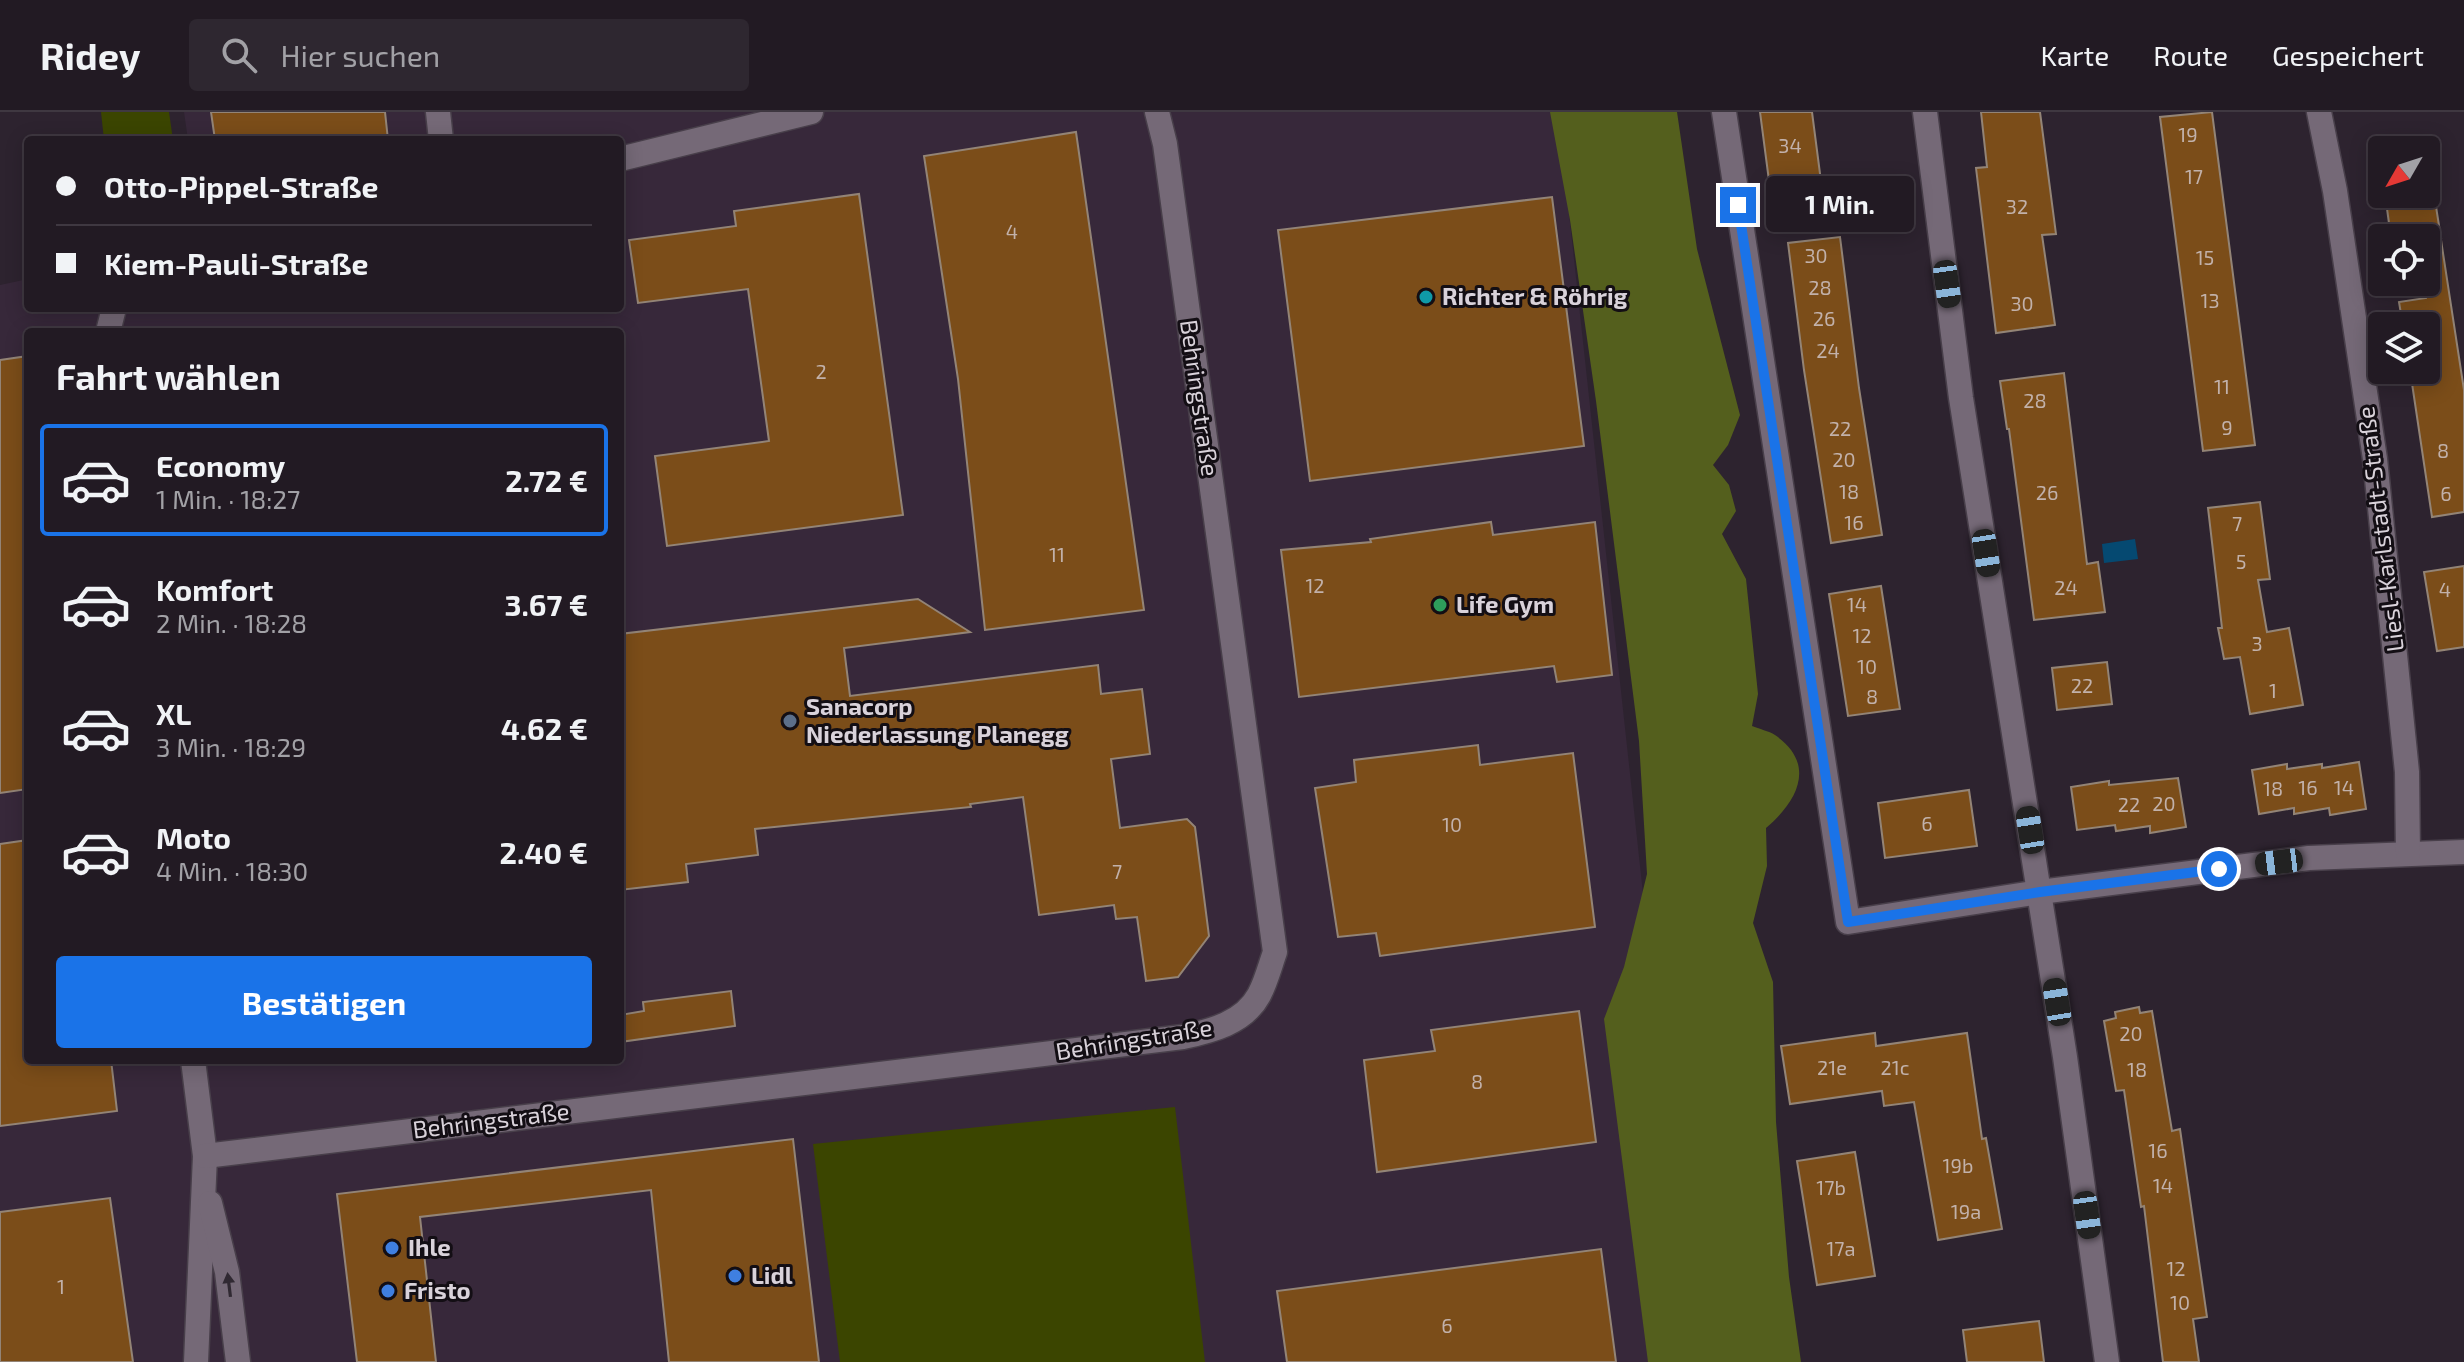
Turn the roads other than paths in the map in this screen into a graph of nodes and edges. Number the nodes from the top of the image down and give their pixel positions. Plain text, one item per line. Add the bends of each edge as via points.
1 (438, 112) edge
2 (811, 112) edge
3 (1157, 112) edge
4 (1724, 112) edge
5 (1925, 112) edge
6 (2319, 112) edge
7 (441, 136) edge
8 (624, 158) edge
9 (2464, 852) edge
10 (2408, 853) junction
11 (2040, 892) junction
12 (194, 1064) edge
13 (205, 1156) junction
14 (204, 1182) junction
15 (196, 1362) edge
16 (238, 1362) edge
17 (2107, 1362) edge

1 - 7 street
2 - 8 street
3 - 13 street, Behringstraße via 1275,952 1259,997 1219,1030 1183,1037
4 - 11 street via 1848,922
5 - 11 street via 1961,398
6 - 10 street, Liesl-Karlstadt-Straße via 2375,459 2407,772
9 - 10 street
10 - 11 street via 2309,858
11 - 17 street
12 - 13 street
13 - 14 street
14 - 15 street
16 -> 14 street via 227,1272

